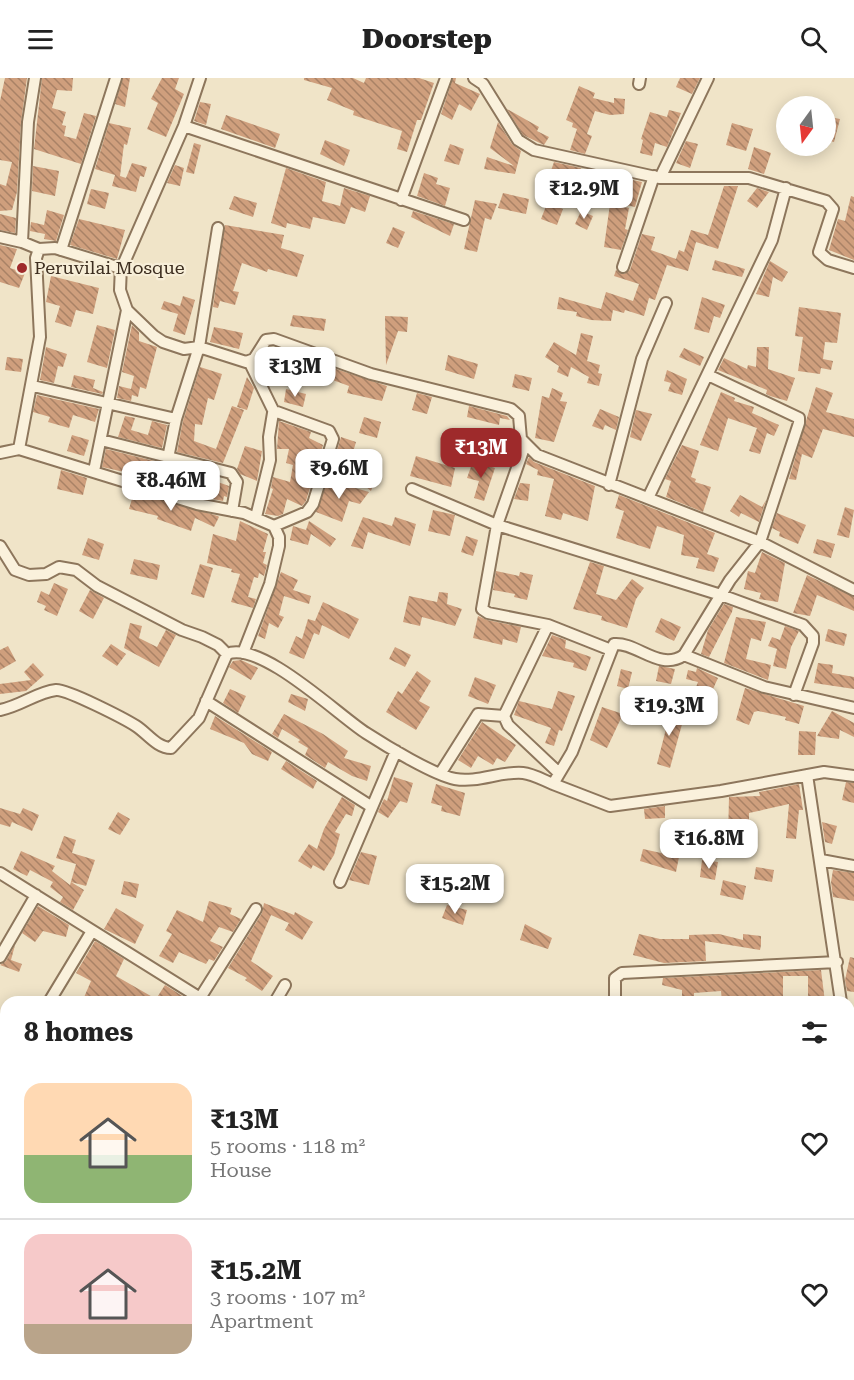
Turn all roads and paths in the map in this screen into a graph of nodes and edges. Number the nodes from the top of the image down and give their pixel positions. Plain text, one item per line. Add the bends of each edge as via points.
1 (34, 78) edge
2 (116, 78) edge
3 (200, 78) edge
4 (446, 78) edge
5 (474, 78) edge
6 (708, 78) edge
7 (184, 126) junction
8 (657, 177) junction
9 (786, 188) junction
10 (401, 200) junction
11 (464, 220) dead end
12 (218, 228) dead end
13 (0, 237) edge
14 (22, 242) junction
15 (39, 249) junction
16 (60, 250) junction
17 (121, 266) junction
18 (623, 267) dead end
19 (854, 268) edge
20 (666, 303) dead end
21 (127, 310) junction
22 (199, 348) junction
23 (249, 361) junction
24 (708, 375) junction
25 (33, 386) junction
26 (106, 405) junction
27 (274, 412) junction
28 (176, 419) junction
29 (101, 440) junction
30 (525, 445) junction
31 (19, 449) junction
32 (0, 453) edge
33 (168, 458) junction
34 (94, 471) junction
35 (609, 485) junction
36 (412, 489) dead end
37 (648, 498) junction
38 (232, 511) junction
39 (256, 518) junction
40 (497, 525) junction
41 (274, 526) junction
42 (760, 542) junction
43 (0, 546) edge
44 (854, 590) edge
45 (721, 595) junction
46 (548, 625) junction
47 (611, 650) junction
48 (227, 654) junction
49 (243, 654) junction
50 (684, 655) junction
51 (794, 695) junction
52 (206, 701) junction
53 (854, 708) edge
54 (0, 710) edge
55 (504, 716) junction
56 (396, 751) junction
57 (559, 773) junction
58 (440, 774) junction
59 (807, 775) junction
60 (854, 776) edge
61 (553, 784) junction
62 (372, 807) junction
63 (820, 860) junction
64 (854, 866) edge
65 (0, 873) edge
66 (340, 882) dead end
67 (36, 895) junction
68 (256, 909) dead end
69 (92, 931) junction
70 (0, 957) edge
71 (837, 962) junction
72 (285, 985) dead end
73 (53, 996) edge
74 (194, 996) edge
75 (205, 996) edge
76 (279, 996) edge
77 (615, 996) edge
78 (840, 996) edge

1 - 14 street
2 - 16 street
3 - 7 street
4 - 10 street
5 - 8 street via 483,84 511,131 526,146 550,155
6 - 8 street
7 - 10 street
7 - 17 street
8 - 9 street via 741,177
8 - 18 street
9 - 19 street via 821,198 832,206 819,252 828,260
9 - 24 street via 772,240
10 - 11 street
12 - 22 street
13 - 14 street
14 - 15 street
15 - 16 street
15 - 25 street via 36,258 40,337
16 - 17 street
17 - 21 street via 120,290
20 - 35 street via 642,359
21 - 22 street via 163,342 184,349
21 - 26 street
22 - 23 street
22 - 28 street
23 - 27 street
23 - 30 street via 266,340 274,339 371,374 511,409 519,416 519,434
24 - 37 street
24 - 42 street via 799,418
25 - 26 street
25 - 31 street
26 - 28 street
26 - 29 street
27 - 39 street via 270,423 270,460
27 - 41 street via 329,431 333,437 313,504 307,512
28 - 33 street
29 - 33 street
29 - 34 street
30 - 35 street via 537,455
30 - 40 street
31 - 32 street
31 - 34 street
33 - 38 street via 231,473 237,482
34 - 38 street via 197,504
35 - 37 street
36 - 40 street
37 - 42 street
38 - 39 street
39 - 41 street
40 - 45 street
40 - 46 street via 482,609
41 - 49 street via 279,537 270,584
42 - 44 street
42 - 45 street
43 - 48 street via 15,570 29,575 67,567 165,622 219,645
45 - 50 street
45 - 51 street via 810,630 813,643
46 - 47 street
46 - 55 street
47 - 50 street via 616,643 664,660
47 - 57 street via 572,752
48 - 49 street
48 - 52 street
49 - 56 street via 282,671 320,695 357,727
50 - 51 street
51 - 53 street
52 - 54 street via 194,724 171,748 158,744 126,720 58,690 18,707
52 - 62 street
55 - 57 street via 508,725
55 - 58 street via 478,714
56 - 58 street
56 - 62 street
57 - 61 street
58 - 61 street via 477,779 525,773
59 - 60 street via 824,772
59 - 61 street via 610,806
59 - 63 street
62 - 66 street
63 - 64 street
63 - 71 street
65 - 67 street
67 - 69 street
67 - 70 street
68 - 75 street
69 - 73 street
69 - 74 street
71 - 77 street via 622,973 615,978
71 - 78 street
72 - 76 street

